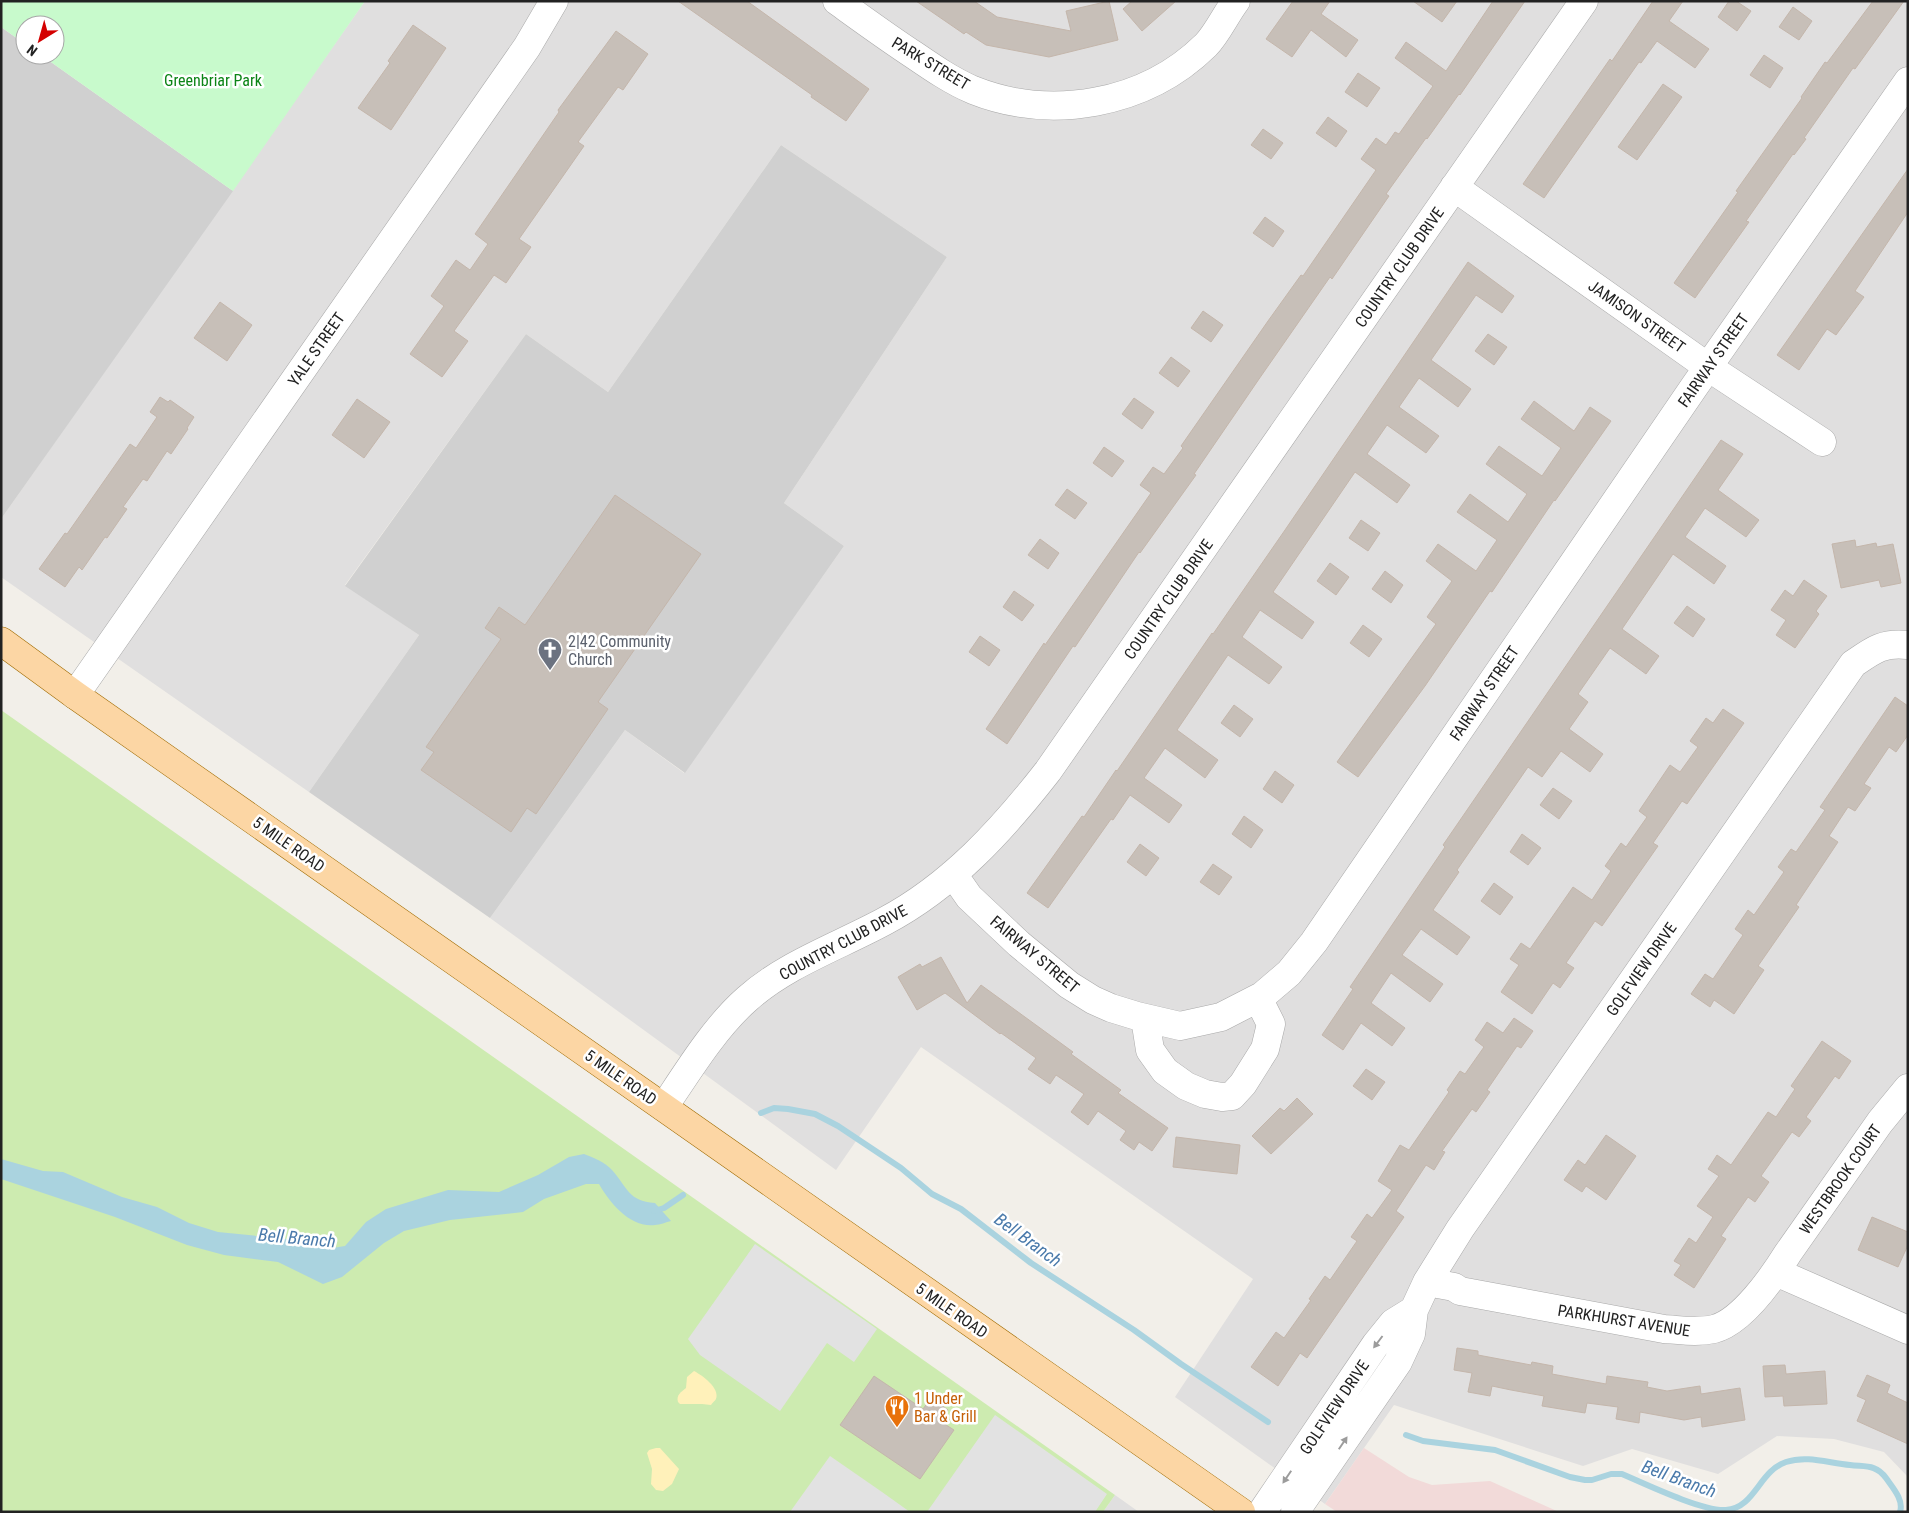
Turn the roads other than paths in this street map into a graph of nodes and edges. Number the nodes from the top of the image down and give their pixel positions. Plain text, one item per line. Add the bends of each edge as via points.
1 (554, 1) edge
2 (836, 1) edge
3 (1236, 1) edge
4 (1584, 1) edge
5 (1908, 81) edge
6 (1454, 187) junction
7 (1708, 367) junction
8 (1822, 442) dead end
9 (1, 641) edge
10 (1897, 645) edge
11 (75, 695) junction
12 (952, 874) junction
13 (1258, 998) junction
14 (1145, 1018) junction
15 (1908, 1088) edge
16 (664, 1107) junction
17 (1776, 1272) junction
18 (1427, 1282) junction
19 (1414, 1310) junction
20 (1908, 1330) edge
21 (1241, 1512) edge
22 (1262, 1512) edge
23 (1295, 1512) edge

1 - 11 street, YALE STREET via 527,46
2 - 3 street, PARK STREET via 946,76 972,89 1001,99 1054,106 1112,98 1160,79 1207,44
4 - 6 street, COUNTRY CLUB DRIVE
5 - 7 street, FAIRWAY STREET
6 - 7 street, JAMISON STREET
6 - 12 street, COUNTRY CLUB DRIVE via 1048,771 998,832
7 - 8 street, JAMISON STREET
7 - 13 street, FAIRWAY STREET via 1314,942 1289,973
9 - 11 main road, 5 MILE ROAD
10 - 18 street, GOLFVIEW DRIVE via 1875,648 1853,664 1460,1229
11 - 16 main road, 5 MILE ROAD
12 - 14 street, FAIRWAY STREET via 969,897 1069,985 1111,1008
12 - 16 street, COUNTRY CLUB DRIVE via 886,921 788,969 763,985 725,1021
13 - 14 street, FAIRWAY STREET via 1221,1017 1180,1026
13 - 14 street via 1272,1024 1265,1048 1243,1084 1232,1096 1222,1098 1186,1086 1165,1070 1150,1050
15 - 17 street, WESTBROOK COURT via 1880,1122
16 - 21 main road, 5 MILE ROAD
17 - 18 street, PARKHURST AVENUE via 1729,1322 1716,1329 1696,1332 1664,1329
17 - 20 street
18 - 19 street, GOLFVIEW DRIVE
19 -> 22 street, GOLFVIEW DRIVE via 1393,1323 1376,1344
23 -> 19 street, GOLFVIEW DRIVE via 1398,1362 1411,1334

